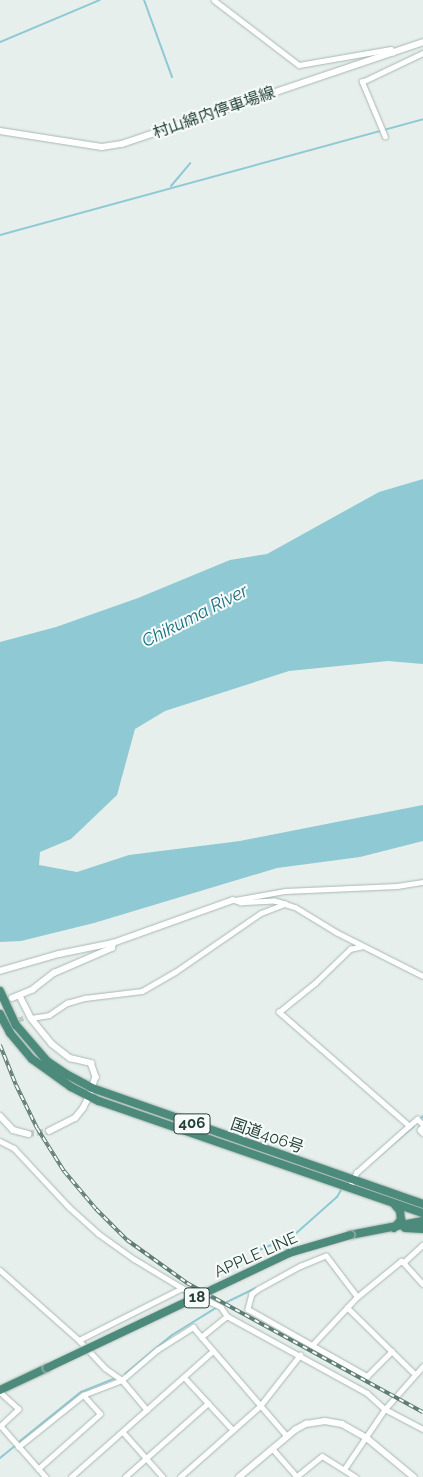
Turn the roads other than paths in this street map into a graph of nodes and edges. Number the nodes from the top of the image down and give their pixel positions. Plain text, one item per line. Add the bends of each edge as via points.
1 (214, 0) edge
2 (423, 42) edge
3 (393, 52) junction
4 (423, 53) edge
5 (0, 131) edge
6 (385, 137) dead end
7 (423, 882) edge
8 (233, 900) junction
9 (286, 904) junction
10 (113, 943) junction
11 (363, 946) junction
12 (0, 971) edge
13 (423, 976) edge
14 (0, 991) edge
15 (20, 996) junction
16 (12, 998) dead end
17 (0, 1014) edge
18 (24, 1018) tunnel mouth
19 (31, 1018) junction
20 (91, 1092) junction
21 (0, 1116) edge
22 (423, 1125) edge
23 (408, 1126) junction
24 (49, 1131) tunnel mouth
25 (423, 1133) edge
26 (28, 1134) tunnel mouth
27 (0, 1141) edge
28 (352, 1179) junction
29 (349, 1188) junction
30 (394, 1203) junction
31 (423, 1204) edge
32 (423, 1213) edge
33 (423, 1221) edge
34 (397, 1228) junction
35 (423, 1230) edge
36 (423, 1245) edge
37 (404, 1262) junction
38 (0, 1270) edge
39 (423, 1284) edge
40 (182, 1288) junction
41 (357, 1297) junction
42 (347, 1307) junction
43 (227, 1316) junction
44 (200, 1336) junction
45 (79, 1340) junction
46 (313, 1344) junction
47 (213, 1351) junction
48 (392, 1351) junction
49 (300, 1355) junction
50 (423, 1366) edge
51 (415, 1374) junction
52 (184, 1377) junction
53 (122, 1380) junction
54 (0, 1390) edge
55 (83, 1395) junction
56 (208, 1403) junction
57 (260, 1406) junction
58 (385, 1409) junction
59 (147, 1410) junction
60 (233, 1430) junction
61 (423, 1430) edge
62 (123, 1432) junction
63 (287, 1436) junction
64 (367, 1438) junction
65 (18, 1447) junction
66 (272, 1448) junction
67 (146, 1458) junction
68 (38, 1468) junction
69 (345, 1468) junction
70 (46, 1477) edge
71 (71, 1477) edge
72 (124, 1477) edge
73 (163, 1477) edge
74 (180, 1477) edge
75 (239, 1477) edge
76 (297, 1477) edge
77 (356, 1477) edge
78 (414, 1477) edge

1 - 3 street via 299,65 391,49
2 - 3 main road, 村山綿内停車場線
3 - 5 main road, 村山綿内停車場線 via 122,144 102,147
4 - 6 street via 362,82
7 - 8 street via 285,891
8 - 9 street
8 - 10 street
9 - 11 street via 295,906
9 - 19 street via 253,918 142,991 85,998 67,1003 48,1015
10 - 12 street
10 - 15 street via 112,948 54,974
11 - 13 street
11 - 23 street via 350,949 279,1012
14 - 20 highway, 国道406号 / 406 via 16,1025 47,1061
15 - 16 street
15 - 19 street
17 - 20 highway, 国道406号 / 406 via 10,1033 32,1059 51,1074
18 - 19 street
19 - 20 street via 60,1051 70,1058 91,1063 96,1076
20 - 24 main road via 75,1118
20 - 28 highway, 国道406号 / 406
20 - 29 highway, 国道406号 / 406
21 - 26 main road via 13,1130
22 - 23 street via 417,1119
22 - 25 street via 420,1130
23 - 28 street
27 - 40 street via 14,1148 99,1234
28 - 29 street
28 - 31 highway, 国道406号 / 406
29 - 30 highway, 国道406号 / 406
30 - 32 highway, 国道406号 / 406
30 - 34 highway via 401,1215
33 - 34 highway, APPLE LINE / 18
34 - 35 highway
34 - 54 highway, APPLE LINE / 18, bridge via 350,1235 289,1254
36 - 37 street
37 - 39 street
37 - 41 street via 401,1261
38 - 45 street
40 - 43 street via 220,1307
40 - 45 street
41 - 42 street
41 - 46 street via 326,1256 301,1266 252,1294 248,1309
42 - 46 street
42 - 48 street
43 - 44 street
43 - 49 street
44 - 47 street
44 - 53 street via 189,1328
45 - 53 street
46 - 48 street via 367,1376
47 - 52 street
47 - 57 street
48 - 51 street
49 - 57 street
49 - 58 street via 367,1393
50 - 51 street
51 - 58 street
52 - 56 street
52 - 59 street
53 - 55 street
53 - 59 street
54 - 65 street via 19,1409 1,1426
55 - 65 street
55 - 68 street via 100,1414
56 - 60 street
56 - 67 street
57 - 60 street
57 - 63 street
58 - 61 street
58 - 64 street
59 - 62 street
60 - 74 street
62 - 67 street
62 - 71 street
63 - 64 street via 306,1424 325,1421 342,1424
63 - 66 street
64 - 69 street
64 - 78 street
65 - 68 street
66 - 75 street
66 - 76 street
67 - 72 street
67 - 73 street
68 - 70 street
69 - 76 street via 322,1456
69 - 77 street

